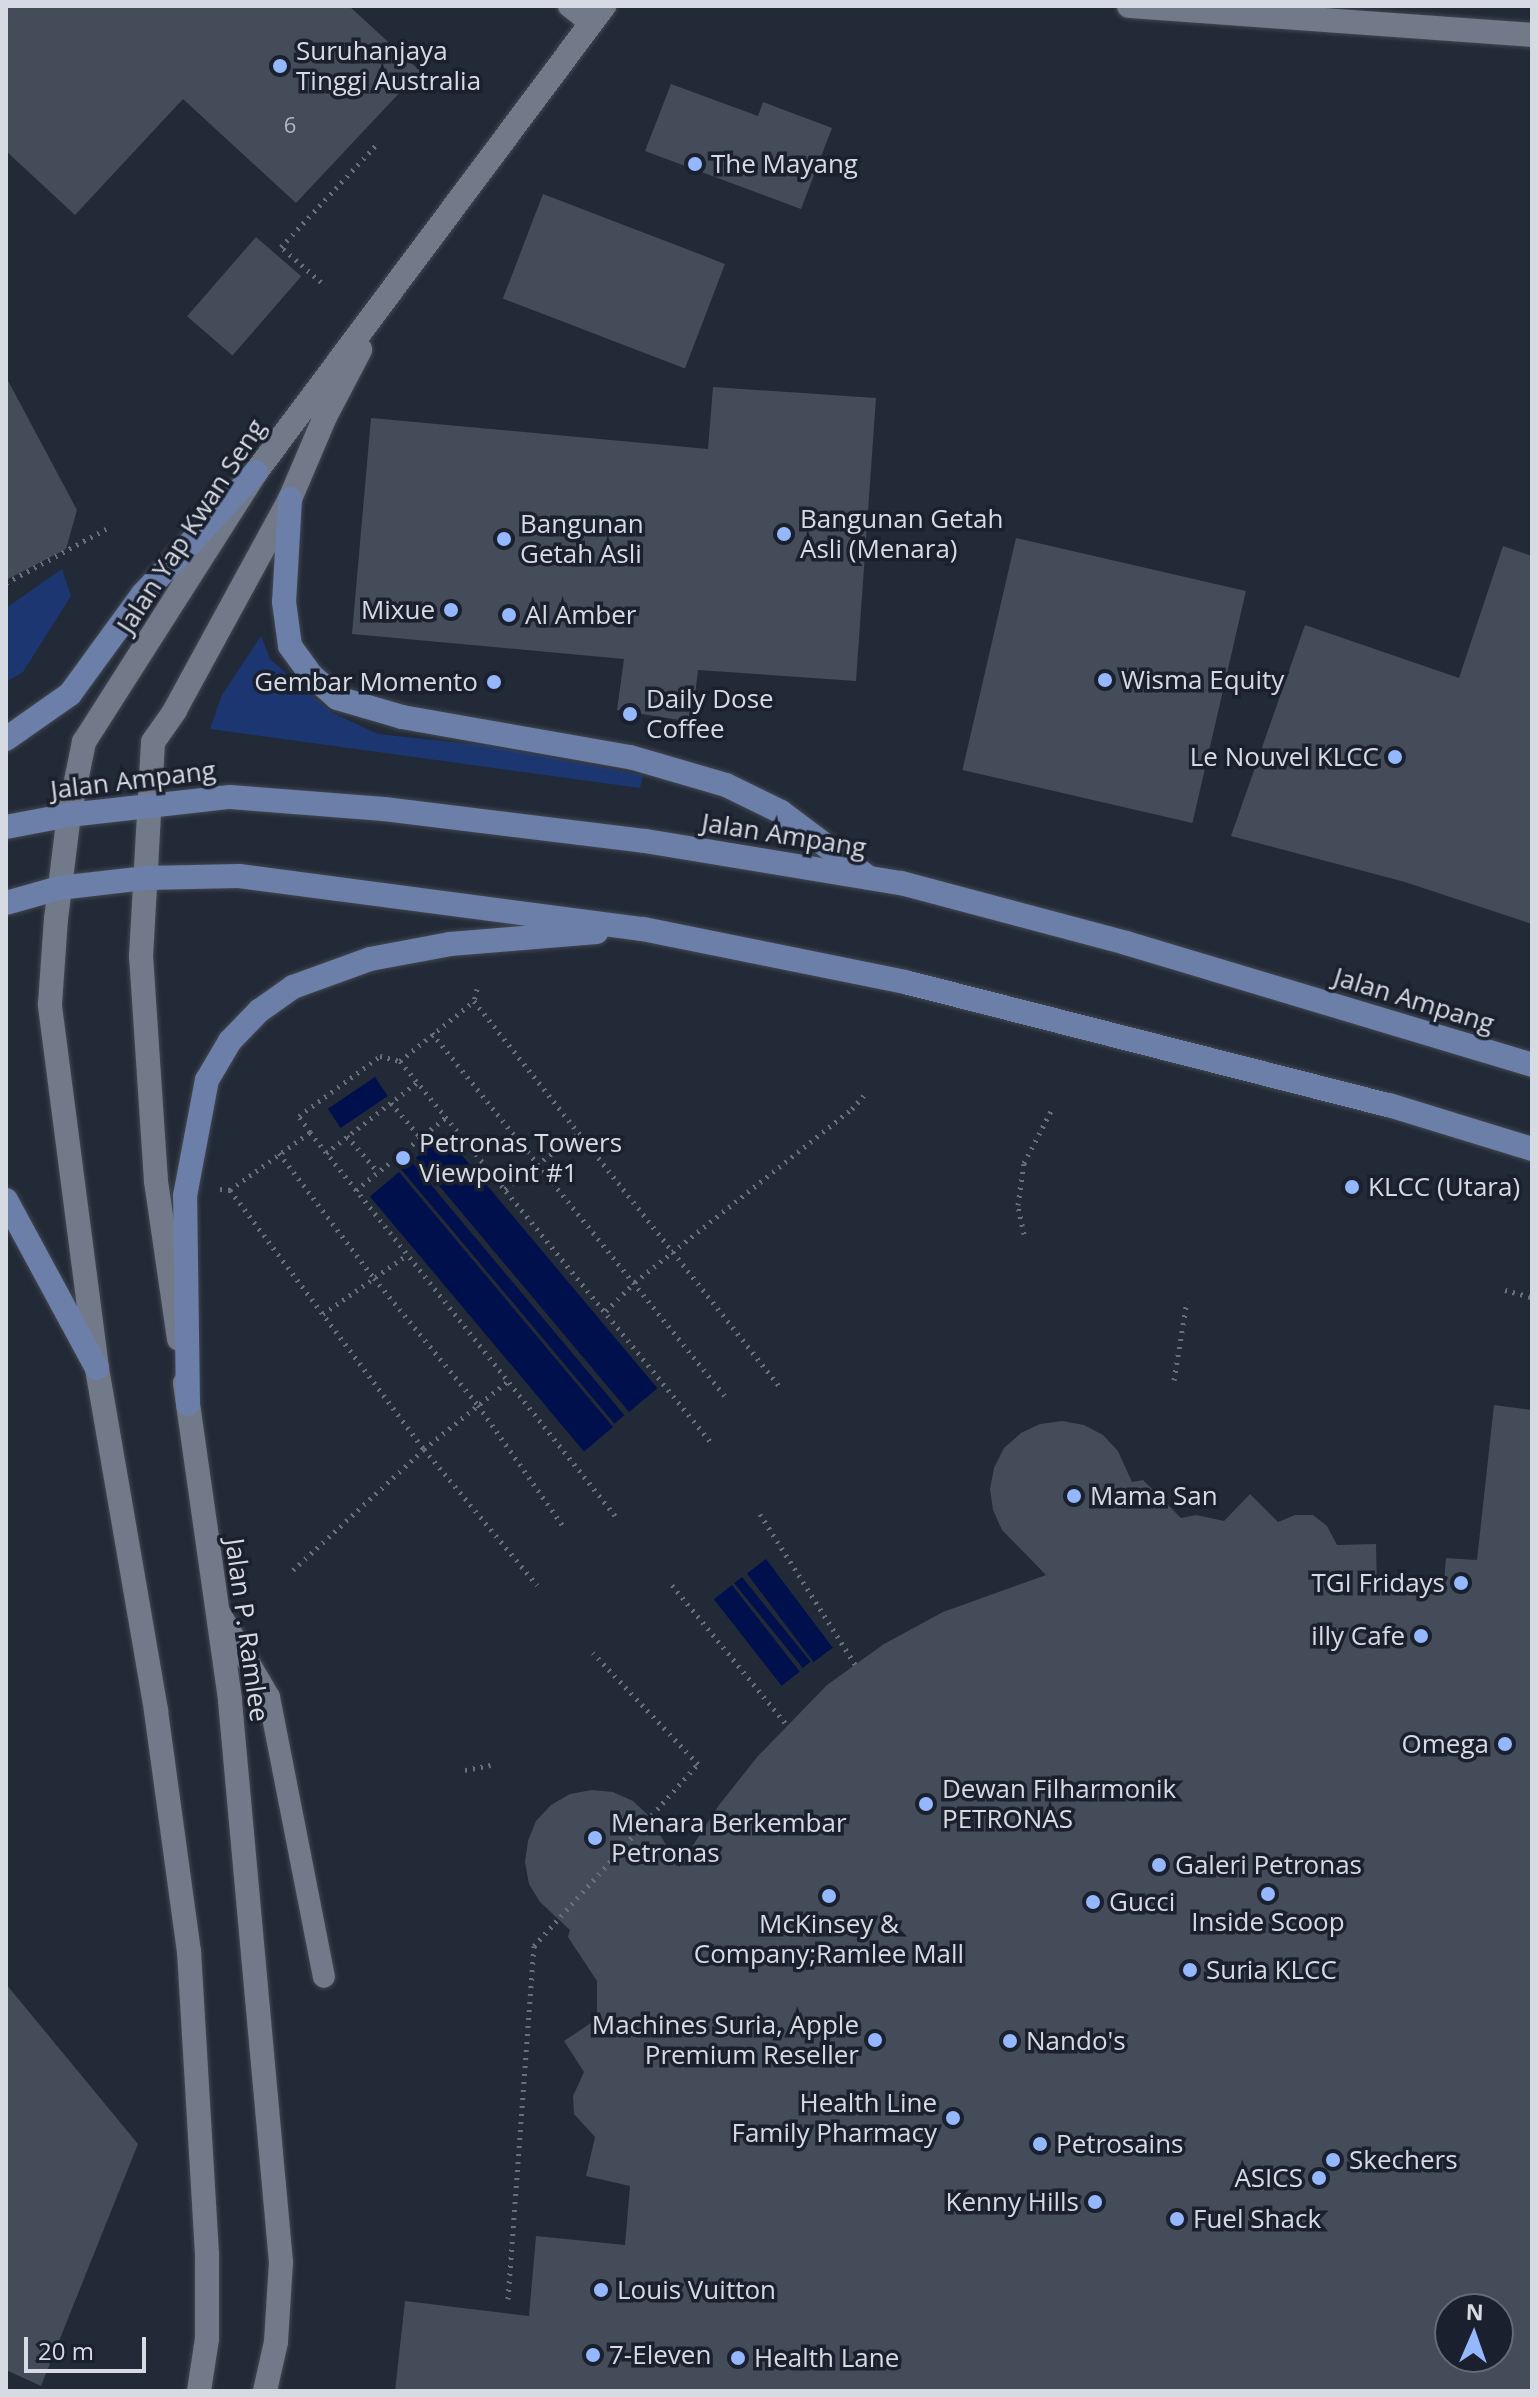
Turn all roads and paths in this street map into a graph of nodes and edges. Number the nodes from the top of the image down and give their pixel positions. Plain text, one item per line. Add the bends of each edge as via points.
1 (569, 6) edge
2 (1129, 6) edge
3 (598, 15) edge
4 (1532, 35) edge
5 (377, 144) dead end
6 (321, 282) dead end
7 (395, 284) junction
8 (256, 472) junction
9 (290, 499) junction
10 (106, 529) dead end
11 (6, 583) edge
12 (6, 739) edge
13 (147, 806) junction
14 (69, 815) junction
15 (6, 827) edge
16 (868, 877) junction
17 (146, 878) junction
18 (59, 888) junction
19 (6, 903) edge
20 (643, 929) junction
21 (477, 989) dead end
22 (474, 1001) junction
23 (432, 1033) junction
24 (400, 1061) junction
25 (1532, 1065) edge
26 (418, 1082) junction
27 (867, 1092) dead end
28 (391, 1103) junction
29 (1053, 1107) dead end
30 (446, 1117) junction
31 (310, 1132) junction
32 (580, 1132) junction
33 (347, 1136) junction
34 (420, 1137) junction
35 (1532, 1149) edge
36 (279, 1153) junction
37 (326, 1153) junction
38 (538, 1163) junction
39 (378, 1172) junction
40 (220, 1189) dead end
41 (505, 1189) junction
42 (230, 1190) junction
43 (356, 1190) junction
44 (6, 1200) edge
45 (1024, 1234) dead end
46 (674, 1250) junction
47 (407, 1255) junction
48 (374, 1278) junction
49 (635, 1282) junction
50 (1505, 1290) dead end
51 (1532, 1297) edge
52 (1187, 1301) dead end
53 (606, 1311) junction
54 (323, 1314) junction
55 (97, 1368) junction
56 (1174, 1380) dead end
57 (507, 1382) junction
58 (779, 1386) dead end
59 (726, 1397) dead end
60 (188, 1404) junction
61 (478, 1405) junction
62 (712, 1443) dead end
63 (424, 1449) junction
64 (760, 1514) dead end
65 (617, 1518) dead end
66 (565, 1529) dead end
67 (293, 1570) dead end
68 (537, 1585) dead end
69 (672, 1585) dead end
70 (218, 1611) junction
71 (593, 1653) dead end
72 (855, 1664) dead end
73 (786, 1724) dead end
74 (491, 1765) dead end
75 (465, 1770) dead end
76 (324, 1977) dead end
77 (508, 2299) dead end
78 (199, 2391) edge
79 (265, 2391) edge

1 - 3 lane
2 - 4 street
3 - 7 street, Jalan Yap Kwan Seng
5 - 6 path via 281,247
7 - 8 street, Jalan Yap Kwan Seng
7 - 9 street, Jalan Yap Kwan Seng via 325,417
8 - 12 main road via 143,594 70,694
8 - 14 street, Jalan Yap Kwan Seng via 84,742
9 - 13 street, Jalan Yap Kwan Seng via 153,742
9 - 16 main road via 284,602 290,646 337,698 402,717 630,757 726,785 781,812
10 - 11 path
13 - 14 main road, Jalan Ampang
13 - 16 main road, Jalan Ampang via 230,797 384,809 646,841
13 - 17 street, Jalan Yap Kwan Seng
14 - 15 main road, Jalan Ampang
14 - 18 street, Jalan Yap Kwan Seng
16 - 25 main road, Jalan Ampang via 1126,943
17 - 18 main road
17 - 20 main road via 239,876
17 - 60 street, Jalan P. Ramlee via 141,957 156,1181
18 - 19 main road
18 - 55 street via 50,1004
20 - 35 main road via 905,982 1389,1105
20 - 60 main road via 450,944 370,959 293,987 230,1041 207,1080 185,1196
21 - 22 path
22 - 23 path
22 - 32 path
23 - 24 path
23 - 38 path
24 - 26 path
24 - 31 path via 380,1056 299,1116
26 - 28 path
26 - 30 path
27 - 46 path
28 - 33 path
28 - 34 path
29 - 45 path via 1024,1163 1018,1205
30 - 34 path
30 - 41 path
31 - 36 path
31 - 37 path
32 - 38 path
32 - 46 path
33 - 37 path
33 - 39 path
34 - 39 path
36 - 42 path
36 - 48 path
37 - 43 path
38 - 41 path
38 - 49 path
39 - 43 path
40 - 42 path
41 - 53 path
42 - 54 path
43 - 47 path
44 - 55 main road
46 - 49 path
46 - 58 path
47 - 48 path
47 - 57 path
48 - 54 path
48 - 61 path
49 - 53 path
49 - 59 path
50 - 51 path
52 - 56 path
53 - 62 path
54 - 63 path
55 - 78 street via 156,1710 189,1952 207,2254 207,2339
57 - 61 path
57 - 65 path
60 - 70 street, Jalan P. Ramlee
61 - 63 path
61 - 66 path
63 - 67 path
63 - 68 path
64 - 72 path
69 - 73 path
70 - 76 lane via 269,1697
70 - 79 street, Jalan P. Ramlee via 281,2262 276,2342
71 - 77 path via 698,1764 534,1946
74 - 75 path

